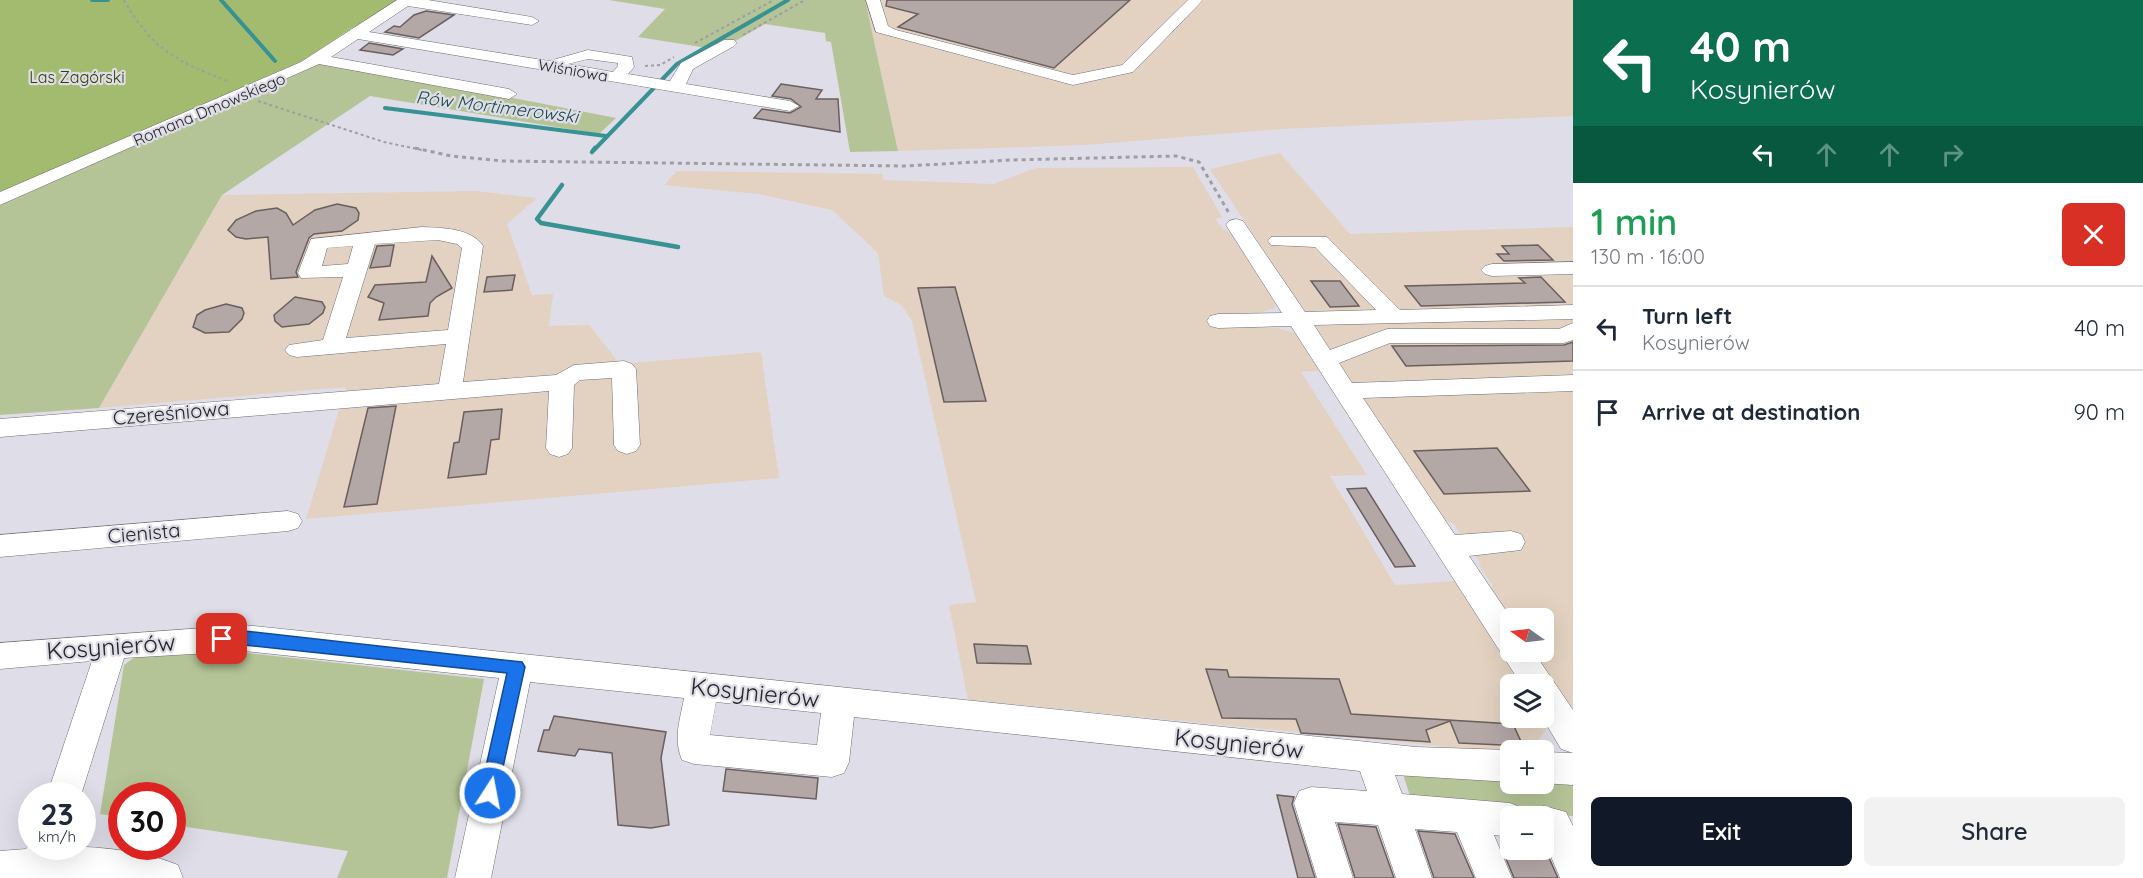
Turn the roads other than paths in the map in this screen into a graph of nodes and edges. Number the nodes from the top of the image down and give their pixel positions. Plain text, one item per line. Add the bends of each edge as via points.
1 (407, 0) edge
2 (873, 0) edge
3 (1196, 0) edge
4 (532, 21) dead end
5 (356, 34) junction
6 (729, 43) road end
7 (318, 59) junction
8 (673, 88) junction
9 (509, 94) dead end
10 (790, 106) dead end
11 (0, 199) edge
12 (1236, 225) road end
13 (366, 239) junction
14 (1278, 242) dead end
15 (1573, 268) edge
16 (356, 270) junction
17 (1492, 270) dead end
18 (1573, 312) edge
19 (1394, 316) junction
20 (1298, 318) junction
21 (1218, 321) dead end
22 (1573, 330) edge
23 (458, 336) junction
24 (332, 347) junction
25 (297, 350) dead end
26 (1323, 357) junction
27 (562, 382) junction
28 (1573, 383) edge
29 (450, 391) junction
30 (1346, 391) junction
31 (0, 428) edge
32 (627, 445) dead end
33 (559, 448) dead end
34 (288, 521) dead end
35 (1511, 542) dead end
36 (0, 546) edge
37 (1448, 546) junction
38 (1500, 627) edge
39 (112, 646) junction
40 (0, 656) edge
41 (516, 667) junction
42 (702, 688) junction
43 (839, 702) junction
44 (1554, 709) edge
45 (1573, 738) edge
46 (1372, 757) junction
47 (1500, 765) edge
48 (1554, 768) edge
49 (1573, 769) edge
50 (68, 782) edge
51 (1389, 808) junction
52 (1468, 816) junction
53 (1500, 819) edge
54 (1557, 824) edge
55 (28, 860) edge
56 (64, 860) edge
57 (1573, 865) edge
58 (0, 869) edge
59 (165, 878) edge
60 (473, 878) edge
61 (1335, 878) edge
62 (1414, 878) edge
63 (1494, 878) edge

1 - 4 street
1 - 5 street, Romana Dmowskiego
2 - 3 street via 881,29 891,33 1073,80 1127,69
5 - 7 street, Romana Dmowskiego
5 - 8 street, Wiśniowa via 552,66 585,53 626,60 621,73 644,83
6 - 8 street via 687,66
7 - 9 street
7 - 11 street, Romana Dmowskiego
8 - 10 street, Wiśniowa
12 - 20 street
13 - 16 street
13 - 16 street via 318,243 309,273
13 - 23 street via 438,234 468,241 473,246
14 - 19 street via 1320,241
15 - 17 street
16 - 24 street
18 - 19 street
19 - 20 street
20 - 21 street
20 - 26 street
22 - 26 street via 1564,336 1387,336 1333,357
23 - 24 street
23 - 29 street
24 - 25 street
26 - 30 street
27 - 29 street, Czereśniowa
27 - 32 street, Czereśniowa via 574,373 624,369
27 - 33 street
28 - 30 street
29 - 31 street, Czereśniowa
30 - 37 street
34 - 36 street, Cienista
35 - 37 street
37 - 38 street
39 - 40 street, Kosynierów
39 - 41 street, Kosynierów via 244,638
39 - 50 street
41 - 42 street, Kosynierów
41 - 60 street
42 - 43 street, Kosynierów
42 - 43 street via 694,749 832,762
43 - 46 street, Kosynierów
44 - 45 street
46 - 47 street, Kosynierów
46 - 51 street
48 - 49 street
51 - 52 street
51 - 61 street via 1311,802
51 - 62 street
52 - 53 street
52 - 63 street
54 - 57 street
55 - 58 street
56 - 59 street

